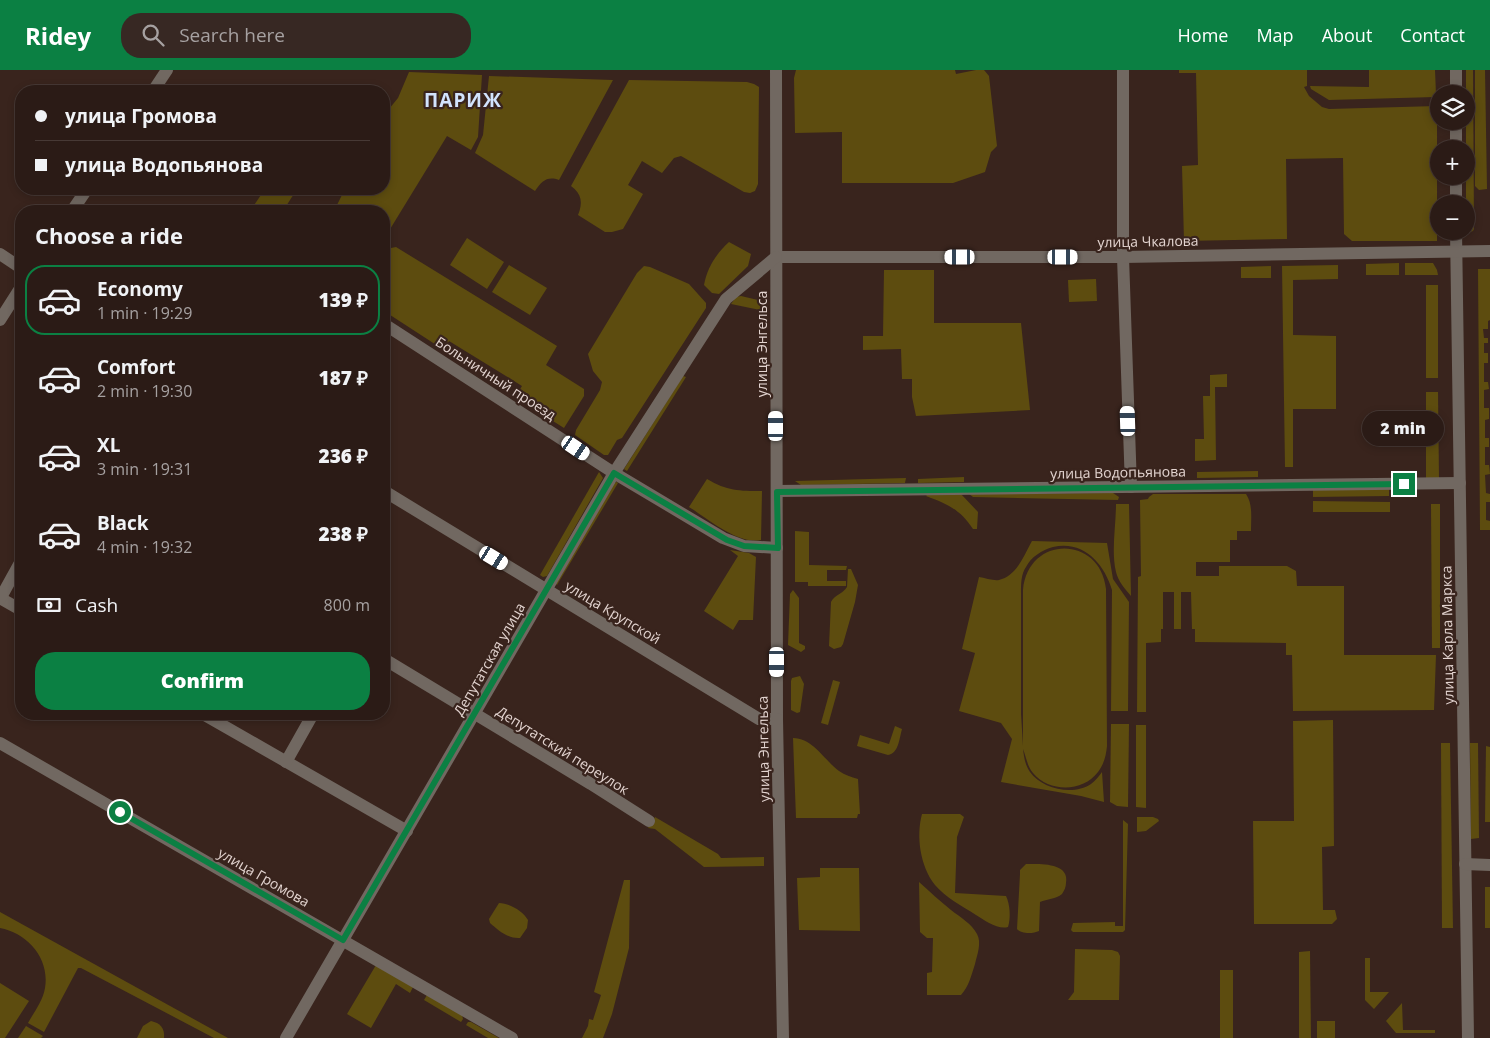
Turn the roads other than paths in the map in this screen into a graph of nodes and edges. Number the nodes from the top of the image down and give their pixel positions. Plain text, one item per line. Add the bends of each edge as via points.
1 (167, 70) edge
2 (776, 70) edge
3 (1123, 70) edge
4 (1456, 70) edge
5 (157, 85) edge
6 (1456, 85) edge
7 (1456, 240) edge
8 (1490, 251) edge
9 (1456, 252) junction
10 (0, 254) edge
11 (776, 256) junction
12 (1123, 257) junction
13 (15, 264) edge
14 (15, 296) edge
15 (0, 320) edge
16 (390, 328) edge
17 (614, 473) junction
18 (1460, 483) junction
19 (1130, 487) junction
20 (777, 492) junction
21 (390, 495) edge
22 (778, 548) junction
23 (15, 572) edge
24 (547, 590) junction
25 (0, 598) edge
26 (15, 607) edge
27 (390, 663) edge
28 (475, 713) junction
29 (777, 719) junction
30 (213, 720) edge
31 (310, 720) edge
32 (0, 743) edge
33 (286, 762) junction
34 (649, 821) dead end
35 (406, 831) junction
36 (1465, 864) junction
37 (1490, 865) edge
38 (343, 940) junction
39 (286, 1038) edge
40 (512, 1038) edge
41 (783, 1038) edge
42 (1468, 1038) edge

1 - 5 street
2 - 11 street, улица Энгельса
3 - 12 street
4 - 6 street
7 - 9 street, улица Карла Маркса
8 - 9 street, улица Чкалова
9 - 12 street, улица Чкалова
9 - 18 street, улица Карла Маркса
10 - 13 street
11 - 12 street, улица Чкалова
11 - 17 street, Депутатская улица via 726,299
11 - 20 street, улица Энгельса
12 - 19 street
14 - 15 street
16 - 17 street, Больничный проезд
17 - 22 street, Больничный проезд via 727,540 744,546
17 - 24 street, Депутатская улица
18 - 19 street, улица Водопьянова
18 - 36 street, улица Карла Маркса
19 - 20 street, улица Водопьянова
20 - 22 street, улица Энгельса
21 - 24 street, улица Крупской
22 - 29 street, улица Энгельса
23 - 25 street
24 - 28 street, Депутатская улица
24 - 29 street, улица Крупской via 760,719
25 - 26 street
27 - 28 street, Депутатский переулок
28 - 34 street, Депутатский переулок
28 - 35 street, Депутатская улица
29 - 41 street, улица Энгельса
30 - 33 street
31 - 33 street
32 - 38 street, улица Громова
33 - 35 street
35 - 38 street, Депутатская улица
36 - 37 street
36 - 42 street, улица Карла Маркса
38 - 39 street, Депутатская улица
38 - 40 street, улица Громова

